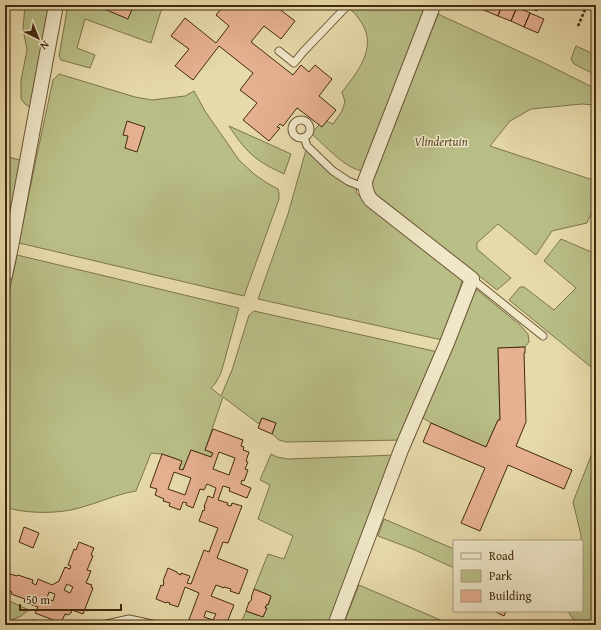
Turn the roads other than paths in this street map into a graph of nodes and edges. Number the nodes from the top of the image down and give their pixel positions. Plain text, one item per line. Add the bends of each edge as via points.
1 (56, 5) edge
2 (347, 5) edge
3 (431, 5) edge
4 (279, 51) dead end
5 (304, 137) dead end
6 (365, 188) junction
7 (5, 275) edge
8 (472, 279) junction
9 (544, 336) dead end
10 (20, 625) edge
11 (40, 625) edge
12 (102, 625) edge
13 (157, 625) edge
14 (335, 625) edge

1 - 7 street
2 - 4 lane via 302,52 294,64
3 - 6 street via 433,6 365,181
5 - 6 lane via 307,146 333,171
6 - 8 street via 371,200
8 - 9 lane
8 - 14 street via 401,450
10 - 11 lane
12 - 13 lane via 129,619

